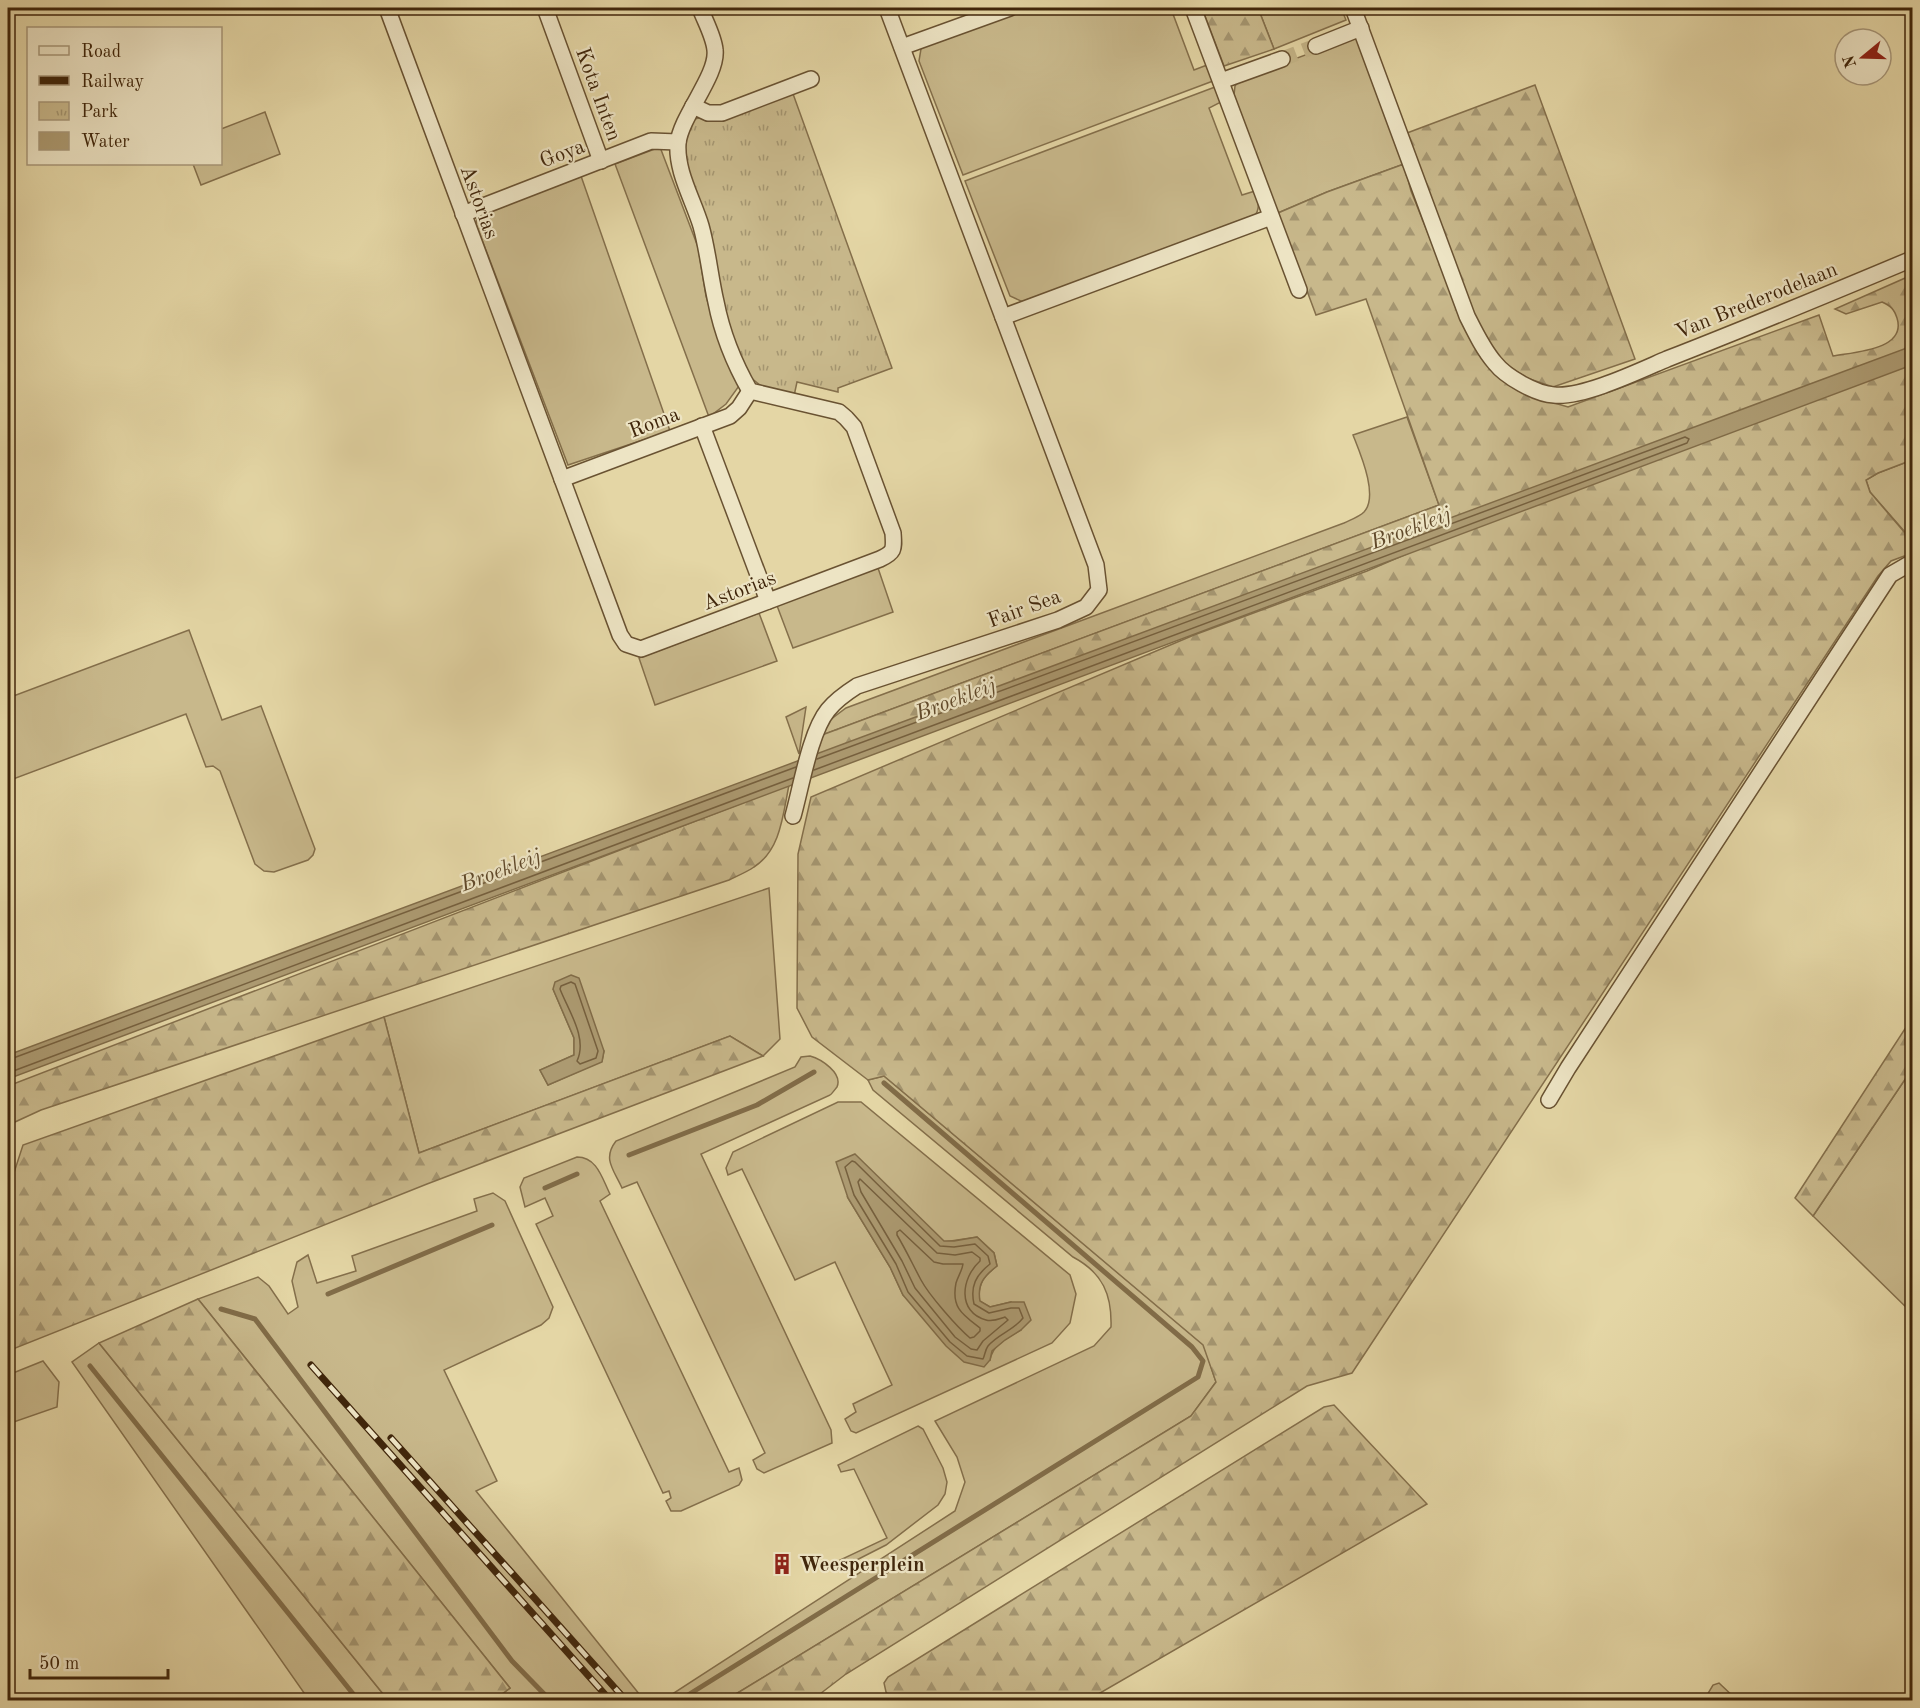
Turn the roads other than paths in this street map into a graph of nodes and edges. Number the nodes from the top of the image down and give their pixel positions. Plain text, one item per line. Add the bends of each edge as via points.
1 (387, 8) edge
2 (544, 8) edge
3 (700, 8) edge
4 (887, 8) edge
5 (1010, 8) edge
6 (1193, 8) edge
7 (1353, 8) edge
8 (1361, 28) junction
9 (1316, 46) tunnel mouth
10 (902, 47) junction
11 (1282, 59) tunnel mouth
12 (811, 79) dead end
13 (1221, 81) junction
14 (693, 106) junction
15 (678, 142) junction
16 (601, 161) junction
17 (463, 214) junction
18 (1271, 217) junction
19 (1912, 258) edge
20 (1299, 290) dead end
21 (1003, 317) junction
22 (750, 391) junction
23 (702, 426) junction
24 (562, 479) junction
25 (1912, 565) edge
26 (768, 602) junction
27 (793, 816) dead end
28 (1549, 1100) dead end

1 - 17 street, Astorias
2 - 16 street, Kota Inten
3 - 14 street via 715,50 715,62
4 - 10 street, Fair Sea
5 - 10 street
6 - 13 street
7 - 8 street, Van Brederodelaan
8 - 9 street
8 - 19 street, Van Brederodelaan via 1467,316 1496,365 1528,388 1569,396
10 - 21 street, Fair Sea
11 - 13 street
12 - 14 street via 722,112 708,113
13 - 18 street
14 - 15 street
15 - 16 street, Goya via 651,141
15 - 22 street via 680,167 706,244 723,332
16 - 17 street, Goya
17 - 24 street, Astorias
18 - 20 street
18 - 21 street
21 - 27 street, Fair Sea via 1096,565 1099,590 1086,607 1058,620 856,686 840,697 820,722
22 - 23 street, Roma via 729,416
22 - 26 street, Astorias via 839,412 846,418 854,427 894,547 890,555 880,560
23 - 24 street, Roma
23 - 26 street
24 - 26 street, Astorias via 620,635 632,648 641,649
25 - 28 street via 1890,575

